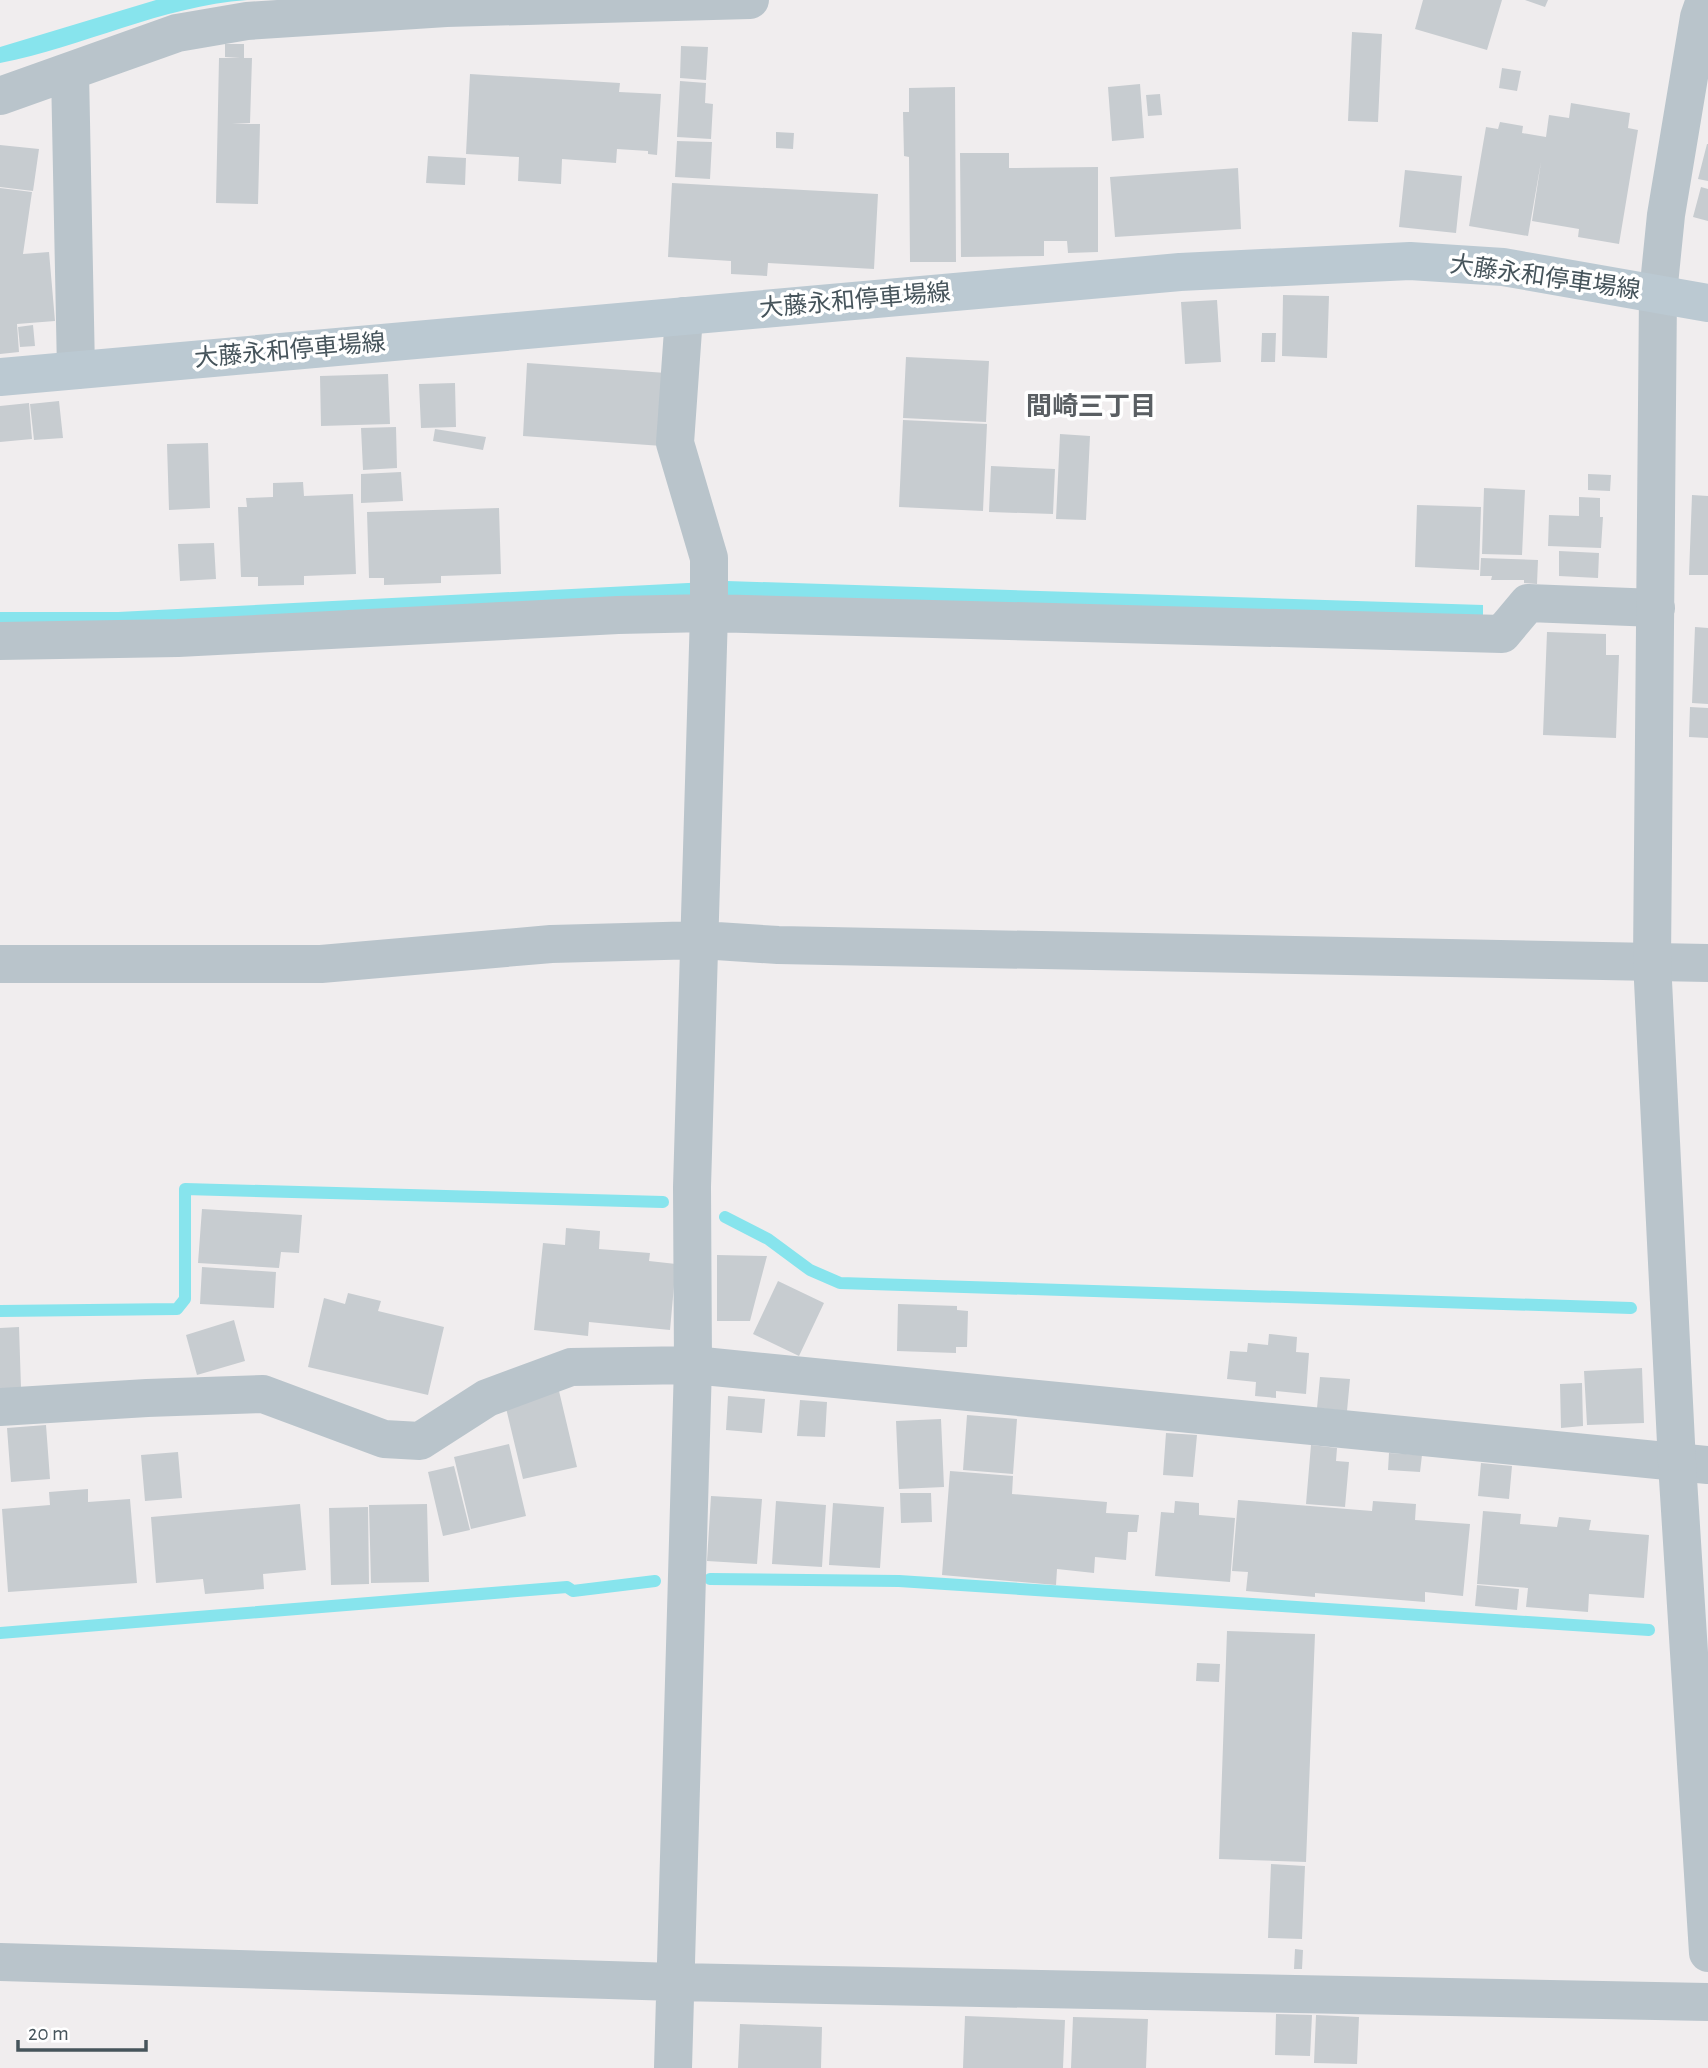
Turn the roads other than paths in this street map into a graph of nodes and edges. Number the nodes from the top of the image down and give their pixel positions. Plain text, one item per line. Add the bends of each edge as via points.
1 (750, 0) edge
2 (1705, 0) edge
3 (250, 9) edge
4 (70, 72) junction
5 (0, 96) edge
6 (1658, 294) junction
7 (1708, 303) edge
8 (684, 316) junction
9 (76, 370) junction
10 (0, 377) edge
11 (709, 598) junction
12 (1656, 608) junction
13 (0, 641) edge
14 (701, 940) junction
15 (1652, 961) junction
16 (1708, 963) edge
17 (0, 964) edge
18 (693, 1365) junction
19 (0, 1407) edge
20 (1692, 1464) edge
21 (1708, 1953) edge
22 (0, 1962) edge
23 (676, 1982) junction
24 (1708, 2002) edge
25 (673, 2068) edge

1 - 3 street
2 - 6 street via 1665,215
3 - 4 street
4 - 5 street
4 - 9 street
6 - 7 main road, 大藤永和停車場線
6 - 8 main road, 大藤永和停車場線 via 1503,267 1410,261 1180,272
6 - 12 street
8 - 9 main road, 大藤永和停車場線
8 - 11 street via 675,443 709,558
9 - 10 main road, 大藤永和停車場線
11 - 12 street via 1502,634 1528,603
11 - 13 street via 618,615 178,638
11 - 14 street
12 - 15 street
14 - 15 street
14 - 17 street via 551,944 321,964
14 - 18 street via 692,1187
15 - 16 street
15 - 20 street
18 - 19 street via 571,1367 487,1398 420,1441 384,1439 263,1394
18 - 20 street
18 - 23 street
20 - 21 street
22 - 23 street
23 - 24 street
23 - 25 street

